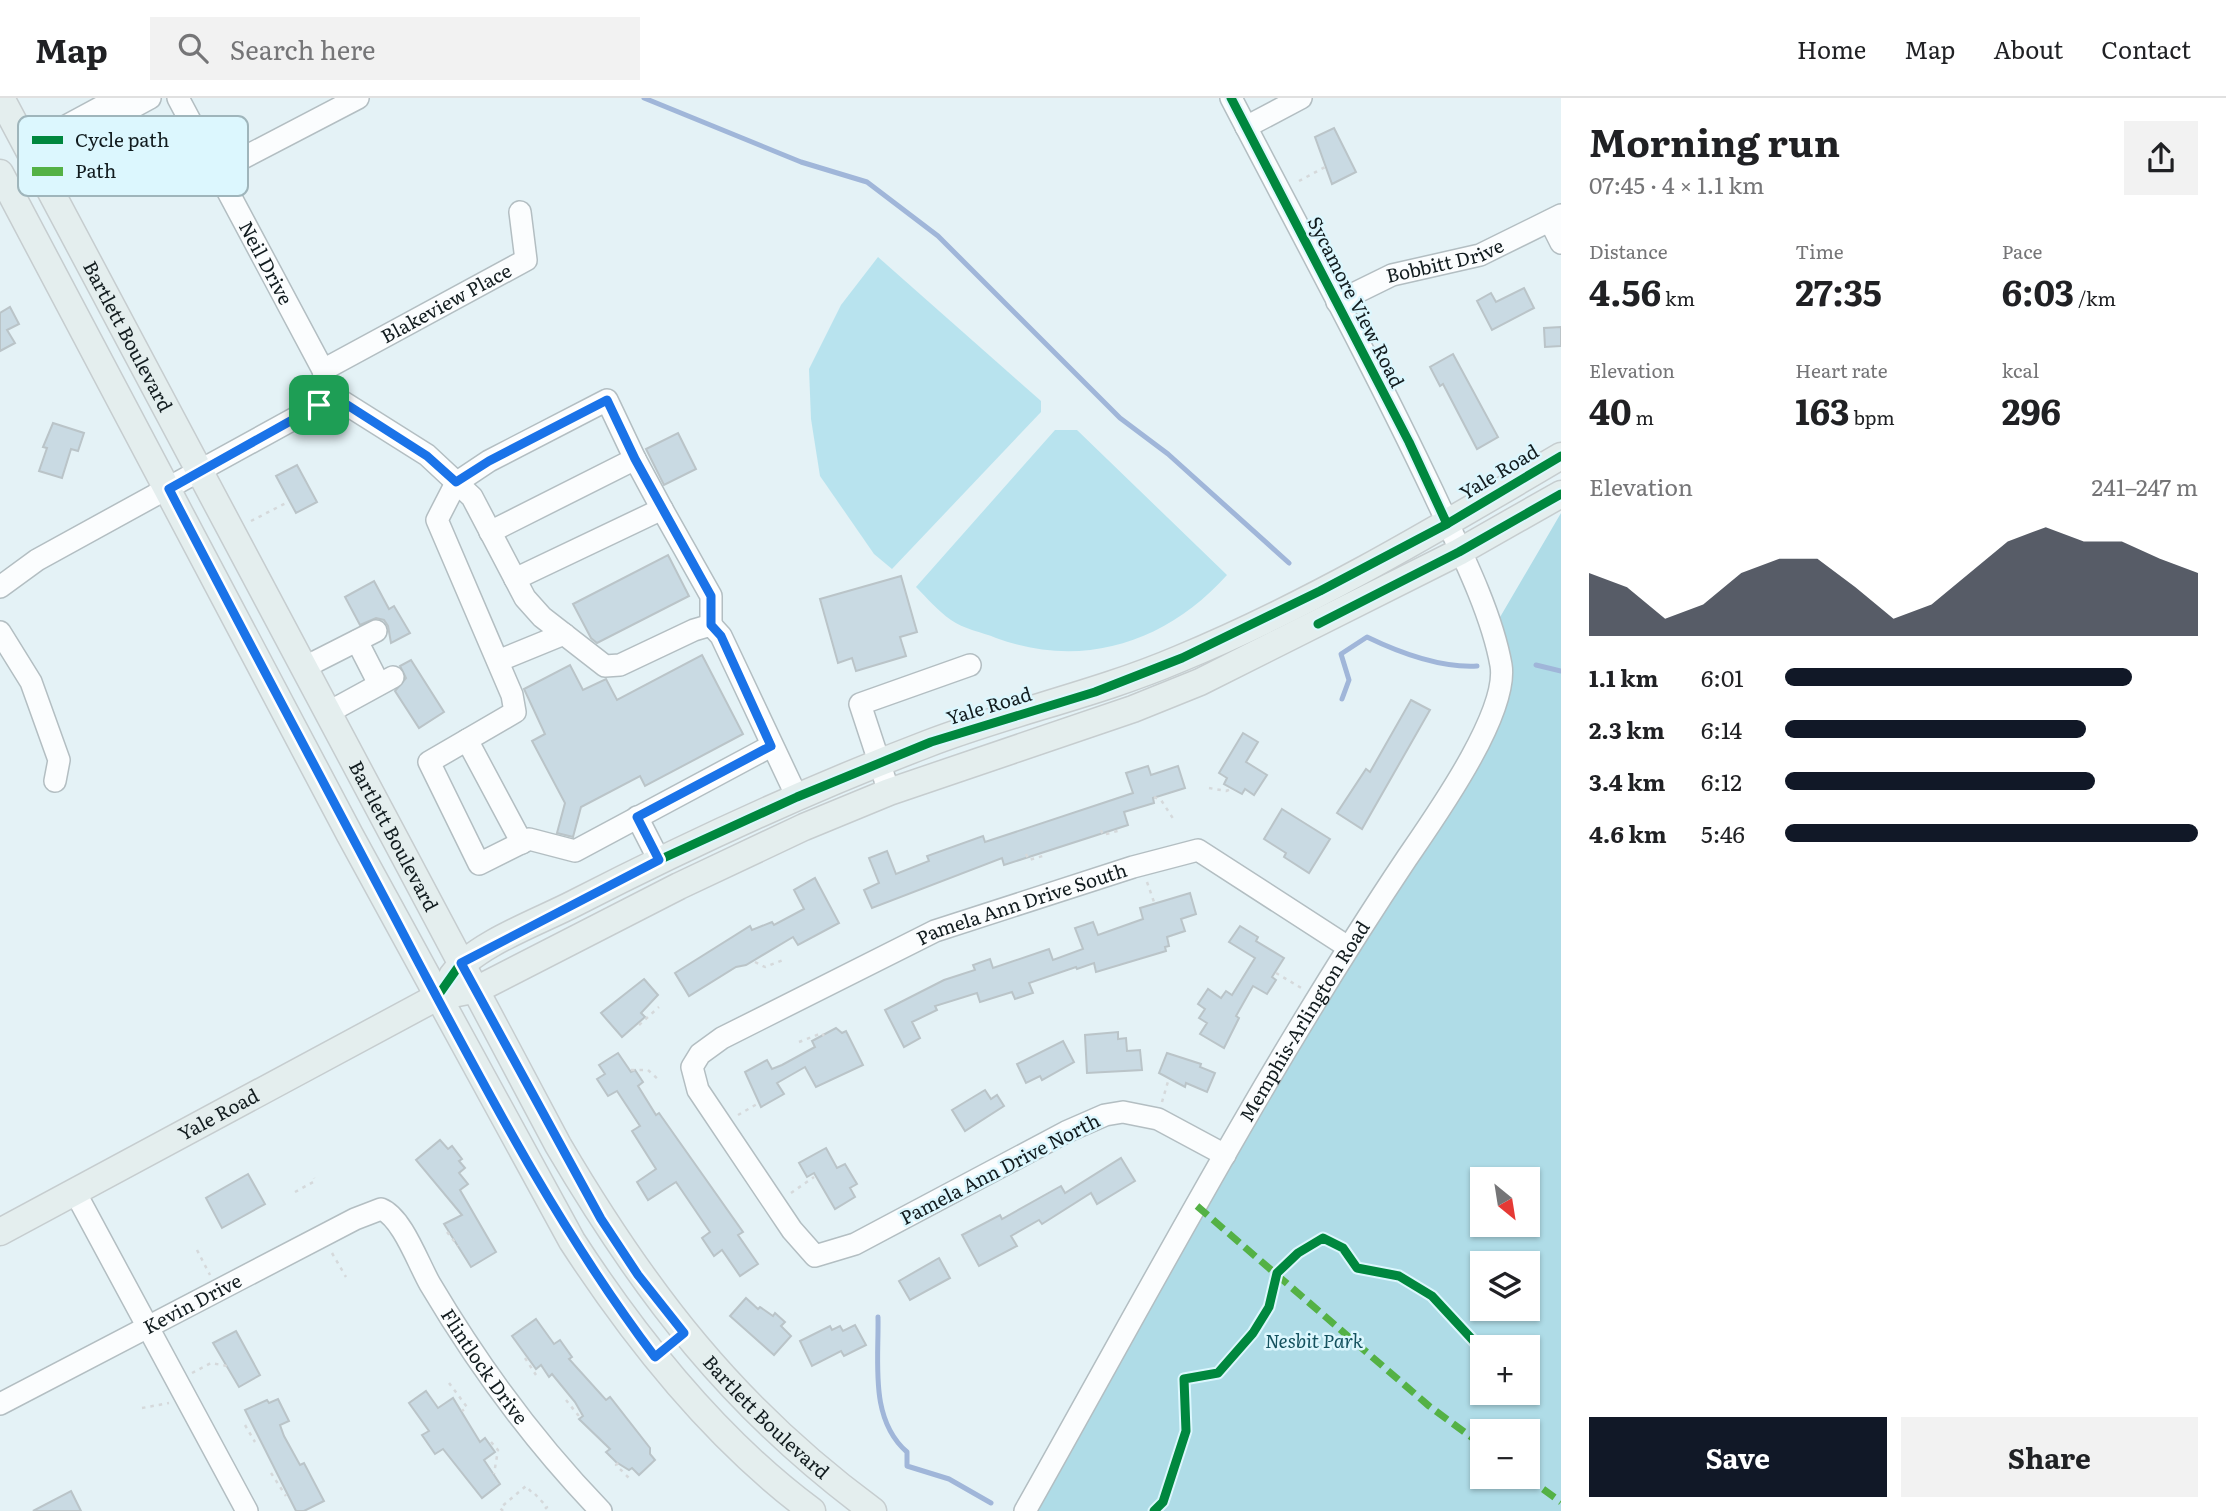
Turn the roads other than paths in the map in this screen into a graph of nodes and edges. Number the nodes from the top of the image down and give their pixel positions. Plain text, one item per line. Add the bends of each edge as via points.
1 (1, 98) edge
2 (118, 98) edge
3 (150, 98) edge
4 (178, 98) edge
5 (358, 98) edge
6 (1231, 98) edge
7 (1301, 98) edge
8 (90, 116) edge
9 (111, 116) edge
10 (188, 116) edge
11 (1246, 127) junction
12 (18, 131) edge
13 (248, 155) edge
14 (18, 157) edge
15 (0, 162) edge
16 (18, 171) edge
17 (4, 190) edge
18 (52, 196) edge
19 (231, 196) edge
20 (520, 212) dead end
21 (1556, 218) edge
22 (1561, 243) edge
23 (1337, 302) junction
24 (323, 370) junction
25 (327, 392) junction
26 (1561, 456) edge
27 (635, 459) junction
28 (200, 472) junction
29 (456, 482) junction
30 (169, 489) junction
31 (1561, 494) edge
32 (662, 509) junction
33 (1447, 524) junction
34 (490, 532) junction
35 (1459, 552) junction
36 (515, 579) junction
37 (0, 587) edge
38 (711, 625) junction
39 (376, 631) dead end
40 (0, 632) edge
41 (564, 634) junction
42 (357, 641) junction
43 (498, 661) junction
44 (970, 666) dead end
45 (305, 667) junction
46 (324, 701) junction
47 (284, 709) junction
48 (467, 740) junction
49 (771, 746) junction
50 (879, 763) junction
51 (54, 781) dead end
52 (889, 792) junction
53 (797, 797) junction
54 (637, 817) junction
55 (522, 843) junction
56 (659, 860) junction
57 (1348, 947) junction
58 (461, 963) junction
59 (478, 989) junction
60 (437, 997) junction
61 (1225, 1155) junction
62 (75, 1192) junction
63 (385, 1210) joint
64 (0, 1231) edge
65 (815, 1256) joint
66 (148, 1327) junction
67 (684, 1333) junction
68 (655, 1357) junction
69 (0, 1404) edge
70 (247, 1511) edge
71 (601, 1511) edge
72 (812, 1511) edge
73 (873, 1511) edge
74 (1025, 1511) edge

1 - 12 main road, Bartlett Boulevard
2 - 8 street
3 - 9 street
4 - 10 street, Neil Drive
5 - 13 street
6 - 11 street, Sycamore View Road
7 - 11 street
11 - 23 street, Sycamore View Road
14 - 15 main road
16 - 17 main road
17 - 30 main road, Bartlett Boulevard
18 - 28 main road, Bartlett Boulevard
19 - 24 street, Neil Drive
20 - 24 street, Blakeview Place via 526,260
21 - 22 street, Bobbitt Drive
21 - 23 street, Bobbitt Drive via 1480,255 1392,275
23 - 33 street, Sycamore View Road
24 - 25 street, Neil Drive
25 - 28 street via 319,405
25 - 29 street via 427,456
26 - 33 main road, Yale Road
27 - 29 street via 607,400
27 - 32 street
27 - 34 street
28 - 30 street
28 - 45 main road, Bartlett Boulevard
29 - 34 street via 472,497
29 - 43 street via 437,520
30 - 37 street via 37,560
30 - 47 main road, Bartlett Boulevard
31 - 35 main road, Yale Road
32 - 36 street
32 - 38 street via 711,596
33 - 35 street, Memphis-Arlington Road
33 - 50 main road, Yale Road via 1182,659
34 - 36 street
35 - 52 main road, Yale Road via 1200,682
35 - 57 street, Memphis-Arlington Road via 1502,668 1494,706 1450,794
36 - 41 street via 525,598
38 - 41 street via 620,665 605,666
38 - 49 street via 721,636
39 - 42 street
40 - 51 street via 31,682 48,727 59,760
41 - 43 street
42 - 45 street
42 - 46 street via 386,680
43 - 48 street via 515,712
44 - 50 street via 860,704
45 - 46 main road, Bartlett Boulevard
46 - 47 main road
46 - 58 main road, Bartlett Boulevard
47 - 60 main road, Bartlett Boulevard
48 - 55 street
48 - 55 street via 429,762 480,864
49 - 53 street
49 - 54 street
50 - 52 street
50 - 53 main road, Yale Road
52 - 59 main road, Yale Road via 679,886
53 - 56 main road, Yale Road
54 - 55 street via 575,851 529,839
54 - 56 street
56 - 58 main road, Yale Road
57 - 61 street, Memphis-Arlington Road
57 - 65 street, Pamela Ann Drive South via 1250,886 1199,841 935,931 722,1038 695,1059 692,1075 698,1090 792,1230
58 - 59 main road, Bartlett Boulevard
58 - 60 main road, Yale Road
59 - 60 main road, Yale Road
59 - 67 main road, Bartlett Boulevard via 601,1219
60 - 62 main road, Yale Road
60 - 68 main road, Bartlett Boulevard via 572,1241
61 - 65 street, Pamela Ann Drive North via 1158,1119 1123,1112 1105,1115 855,1244
61 - 74 street, Memphis-Arlington Road
62 - 64 main road, Yale Road
62 - 66 street
63 - 66 street, Kevin Drive via 374,1209
63 - 71 street, Flintlock Drive via 394,1216 420,1268 479,1361
66 - 69 street, Kevin Drive
66 - 70 street
67 - 68 main road
67 - 73 main road, Bartlett Boulevard via 779,1434
68 - 72 main road, Bartlett Boulevard via 728,1436

